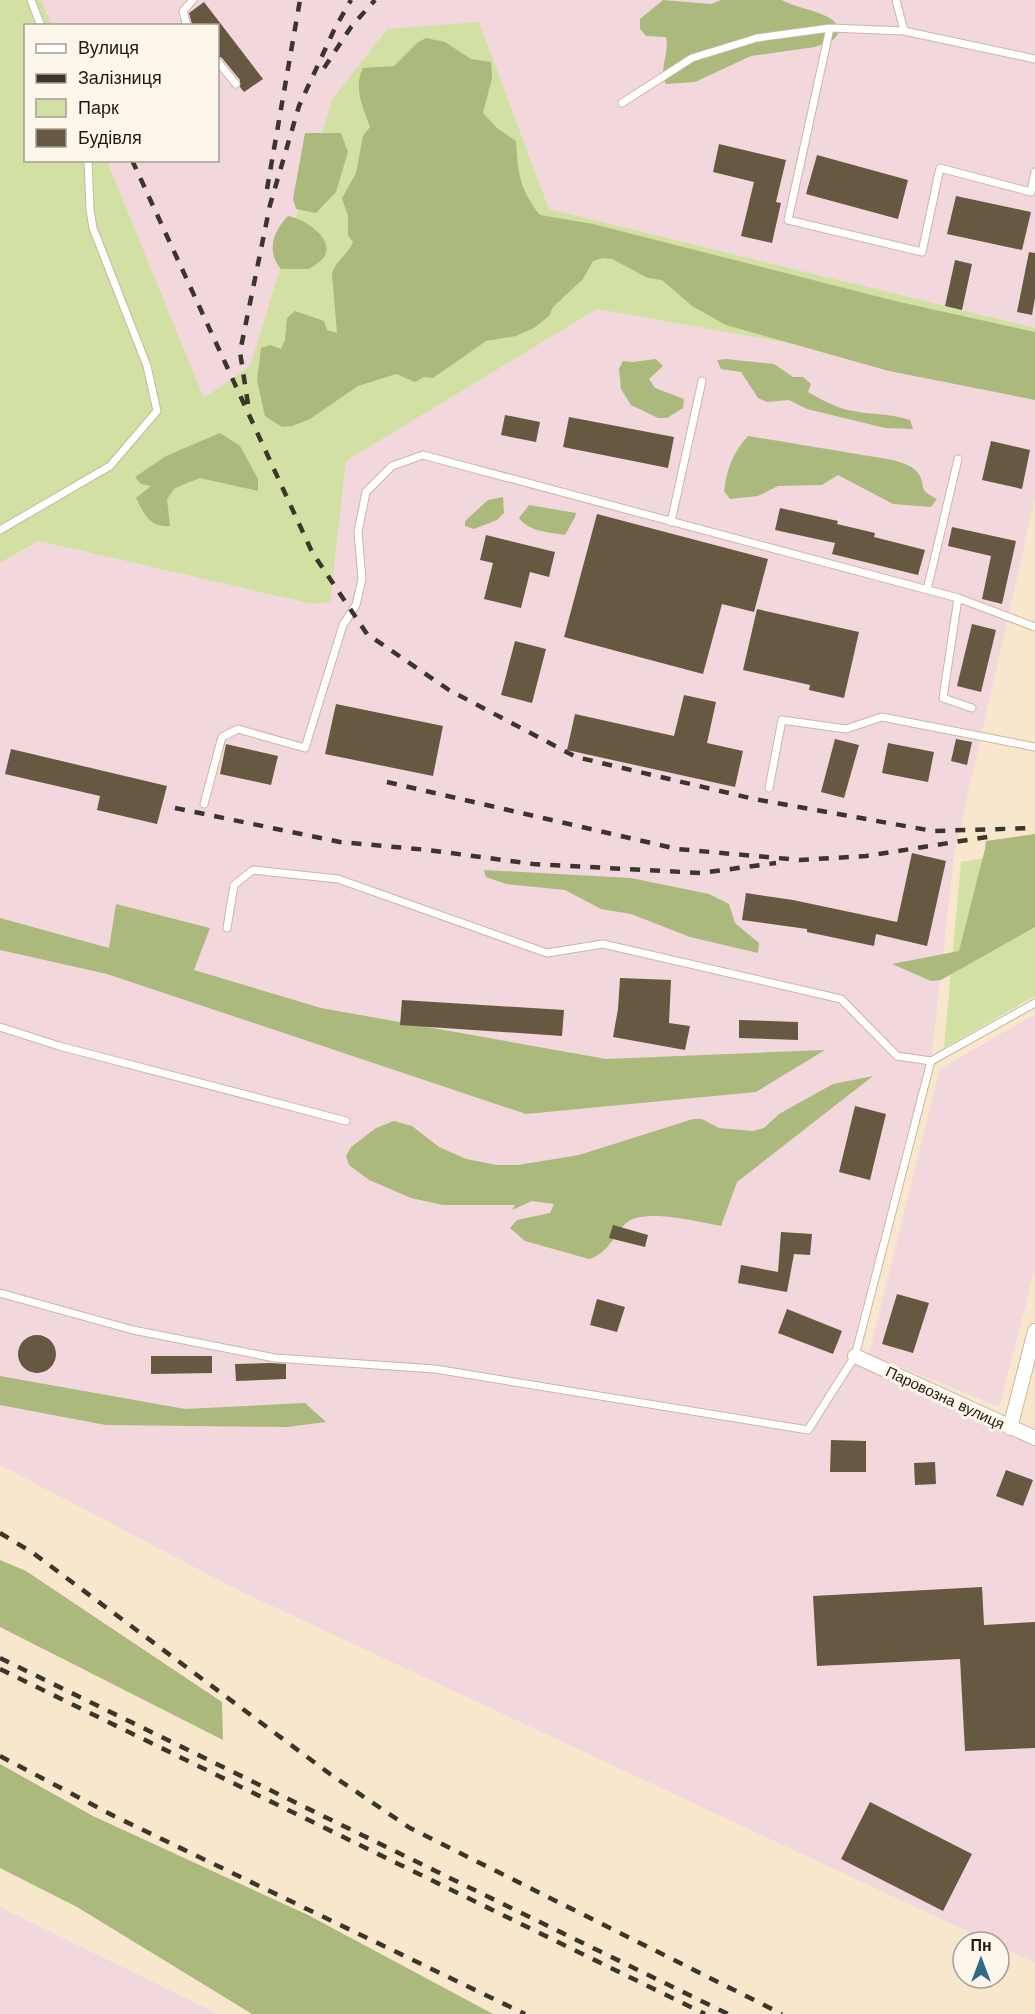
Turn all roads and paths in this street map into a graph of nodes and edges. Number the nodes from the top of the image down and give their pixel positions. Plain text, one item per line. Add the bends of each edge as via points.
1 (31, 0) edge
2 (193, 0) edge
3 (896, 0) edge
4 (40, 24) edge
5 (186, 24) edge
6 (830, 28) junction
7 (904, 31) junction
8 (1035, 59) edge
9 (219, 63) edge
10 (236, 84) dead end
11 (622, 103) dead end
12 (88, 162) edge
13 (1035, 172) edge
14 (702, 381) dead end
15 (958, 459) dead end
16 (671, 522) junction
17 (0, 530) edge
18 (927, 590) junction
19 (958, 598) junction
20 (1035, 627) edge
21 (972, 708) dead end
22 (1035, 747) edge
23 (769, 788) dead end
24 (204, 804) dead end
25 (227, 928) dead end
26 (1035, 1003) edge
27 (0, 1027) edge
28 (932, 1061) junction
29 (346, 1120) dead end
30 (0, 1293) edge
31 (1035, 1331) edge
32 (855, 1356) junction
33 (1010, 1428) junction
34 (1035, 1438) edge

1 - 4 lane
2 - 5 lane via 183,11
3 - 7 lane
6 - 7 lane
6 - 11 lane via 757,38 692,58
6 - 13 lane via 788,220 922,252 940,168 1031,192
7 - 8 lane
9 - 10 lane
12 - 17 lane via 93,228 147,366 157,411 110,466
14 - 16 lane
15 - 18 lane
16 - 18 lane
16 - 24 lane via 423,455 392,466 366,492 358,532 362,579 356,605 343,625 305,748 238,729 222,737
18 - 19 lane
19 - 20 lane
19 - 21 lane via 943,698
22 - 23 lane via 882,717 846,729 783,720
25 - 28 lane via 234,885 253,870 338,879 547,953 603,944 841,999 897,1056
26 - 28 lane
27 - 29 lane via 59,1046
28 - 32 lane
30 - 32 lane via 133,1330 275,1358 435,1369 808,1430
31 - 33 street
32 - 33 street, Паровозна вулиця
33 - 34 street, Паровозна вулиця

